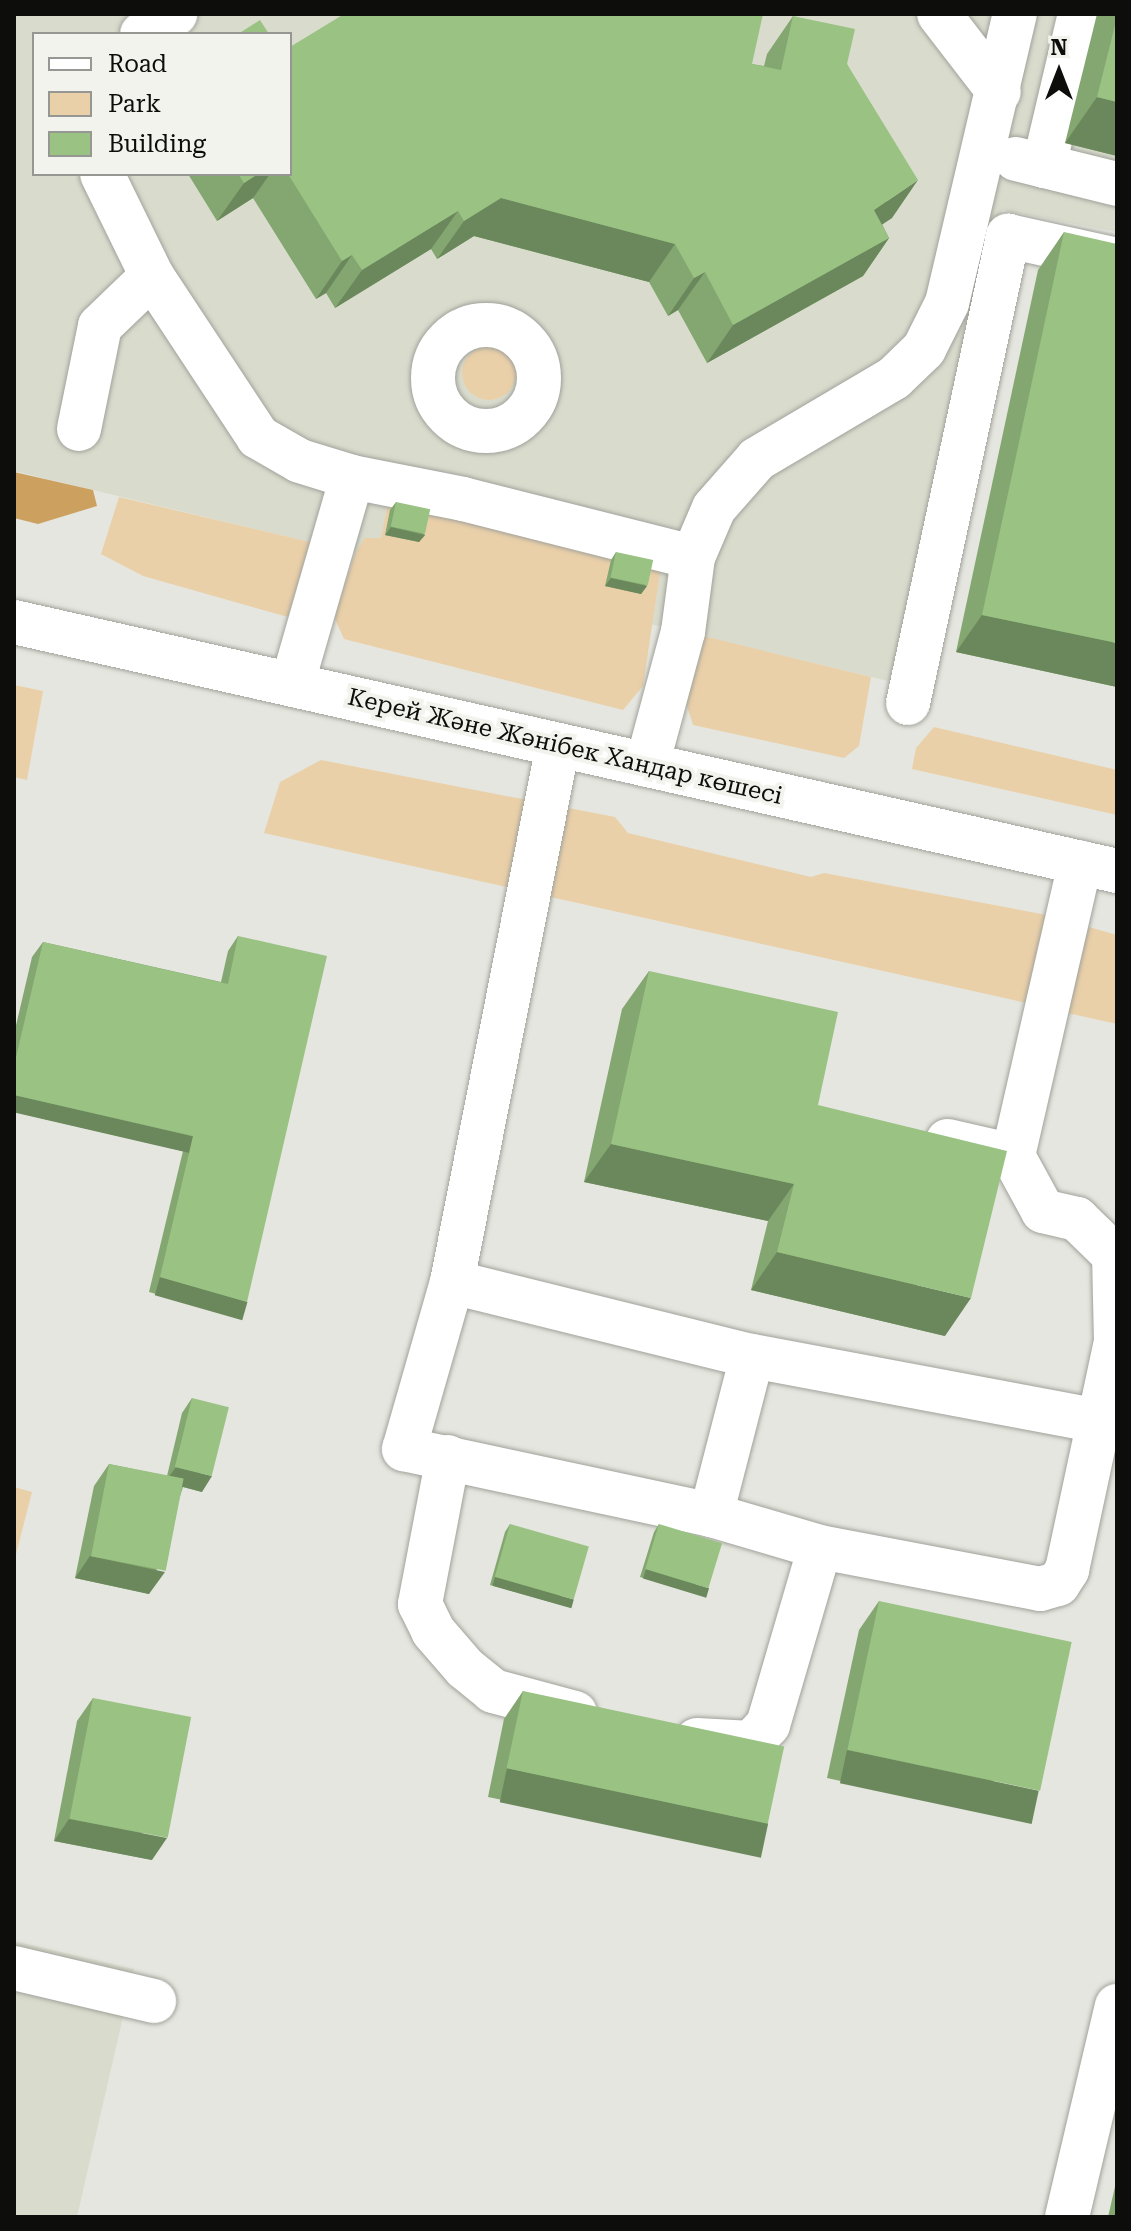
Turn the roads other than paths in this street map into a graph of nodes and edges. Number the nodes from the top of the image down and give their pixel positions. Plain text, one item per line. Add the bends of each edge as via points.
1 (939, 14) edge
2 (1015, 14) edge
3 (1080, 14) edge
4 (999, 92) junction
5 (986, 152) junction
6 (1044, 166) junction
7 (103, 176) edge
8 (1117, 184) edge
9 (1117, 260) edge
10 (152, 276) junction
11 (79, 429) dead end
12 (477, 429) dead end
13 (352, 477) junction
14 (463, 499) junction
15 (693, 557) junction
16 (14, 622) edge
17 (292, 685) junction
18 (908, 703) dead end
19 (558, 745) junction
20 (647, 765) junction
21 (1099, 867) edge
22 (910, 1132) edge
23 (1013, 1156) junction
24 (452, 1282) junction
25 (752, 1356) junction
26 (1098, 1421) junction
27 (448, 1457) junction
28 (711, 1515) junction
29 (820, 1547) junction
30 (613, 1722) edge
31 (657, 1732) edge
32 (14, 1968) edge
33 (154, 2001) dead end
34 (1117, 2006) edge
35 (1067, 2217) edge

1 - 4 main road
2 - 4 main road
3 - 6 main road
4 - 5 main road
5 - 6 main road
5 - 15 main road via 947,303 924,349 894,378 757,459 714,508
6 - 8 main road
7 - 10 main road
9 - 18 main road via 1008,236
10 - 11 main road via 100,326
10 - 13 main road via 258,437 300,461
12 - 14 main road
13 - 14 main road
13 - 17 main road
14 - 15 main road
15 - 20 main road via 683,632
16 - 17 main road, Керей Және Жәнібек Хандар көшесі
17 - 19 main road, Керей Және Жәнібек Хандар көшесі
19 - 20 main road, Керей Және Жәнібек Хандар көшесі
19 - 24 main road
20 - 21 main road, Керей Және Жәнібек Хандар көшесі
21 - 23 main road
22 - 23 main road
23 - 26 main road via 1043,1211 1077,1219 1114,1255 1116,1342
24 - 25 main road
24 - 27 main road via 404,1449
25 - 26 main road
25 - 28 main road
26 - 29 main road via 1067,1570 1058,1584 1040,1589
27 - 28 main road
27 - 30 main road via 420,1604 433,1631 493,1691
28 - 29 main road
29 - 31 main road via 768,1725 751,1743 711,1743
32 - 33 main road
34 - 35 main road

